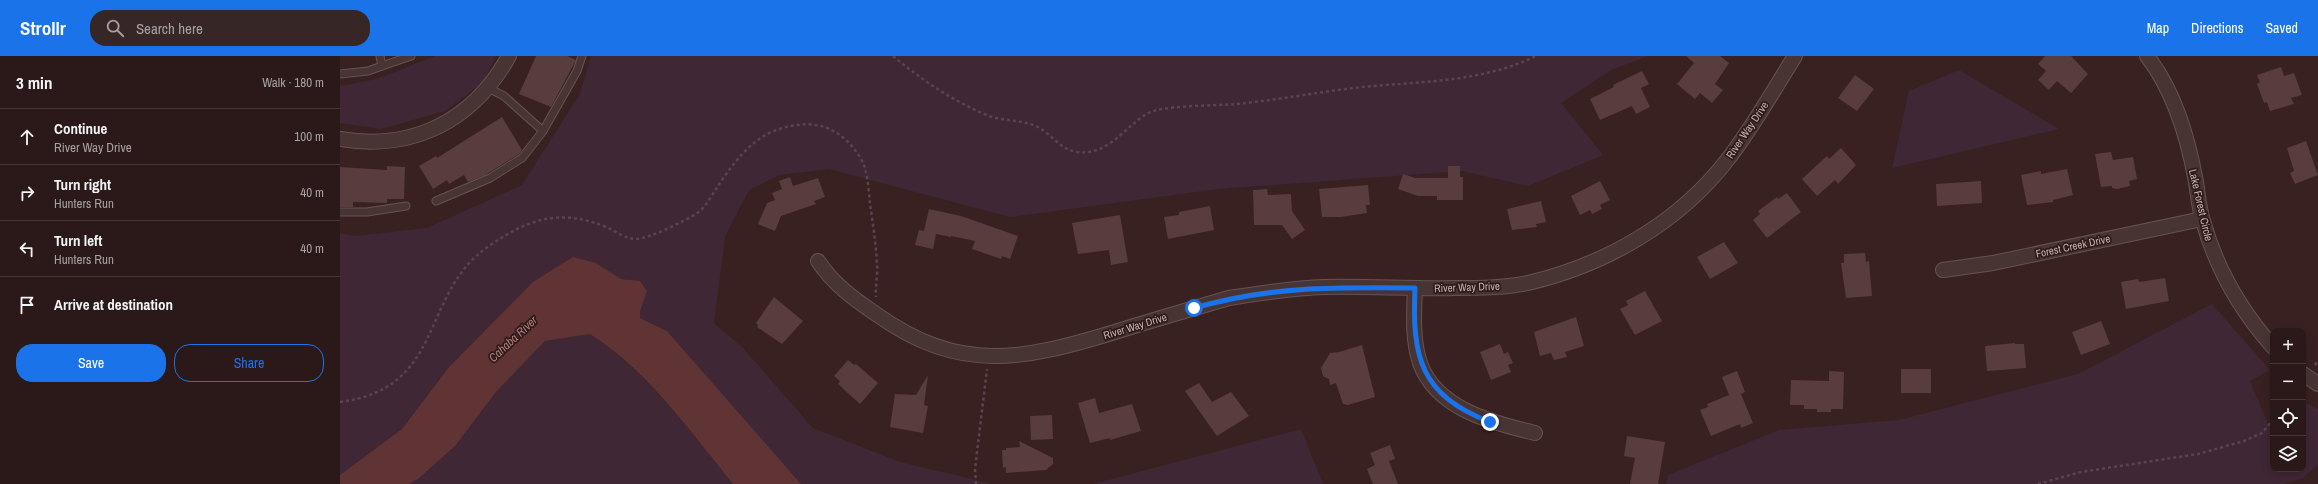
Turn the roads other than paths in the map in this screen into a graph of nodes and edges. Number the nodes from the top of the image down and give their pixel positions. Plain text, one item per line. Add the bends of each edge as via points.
1 (380, 56) edge
2 (411, 56) edge
3 (510, 56) edge
4 (582, 56) edge
5 (1795, 56) edge
6 (2147, 56) edge
7 (382, 66) junction
8 (340, 74) edge
9 (488, 88) junction
10 (543, 131) junction
11 (340, 139) edge
12 (436, 201) dead end
13 (406, 206) dead end
14 (340, 212) edge
15 (2202, 219) junction
16 (818, 261) dead end
17 (1943, 270) dead end
18 (1415, 288) junction
19 (2270, 343) edge
20 (2306, 376) edge
21 (2318, 384) edge
22 (1535, 432) dead end

1 - 7 lane
2 - 7 lane
3 - 9 street
4 - 10 lane via 578,70
5 - 18 street, River Way Drive via 1728,160 1692,198 1666,221 1645,234 1585,265 1526,283 1491,287
6 - 15 street, Lake Forest Circle via 2172,96 2196,180
7 - 8 lane via 368,71
9 - 10 lane via 504,96
9 - 11 street via 464,112 432,131 390,142 363,143
10 - 12 lane via 522,158 490,178
13 - 14 lane via 367,212
15 - 17 street, Forest Creek Drive via 1993,263
15 - 19 street, Lake Forest Circle via 2211,247 2238,300
16 - 18 street, River Way Drive via 826,273 854,298 909,335 954,352 988,356 1024,356 1047,351 1222,300 1258,293 1324,287
18 - 22 street via 1416,344 1421,364 1435,386 1457,406 1473,415 1495,424
20 - 21 street

